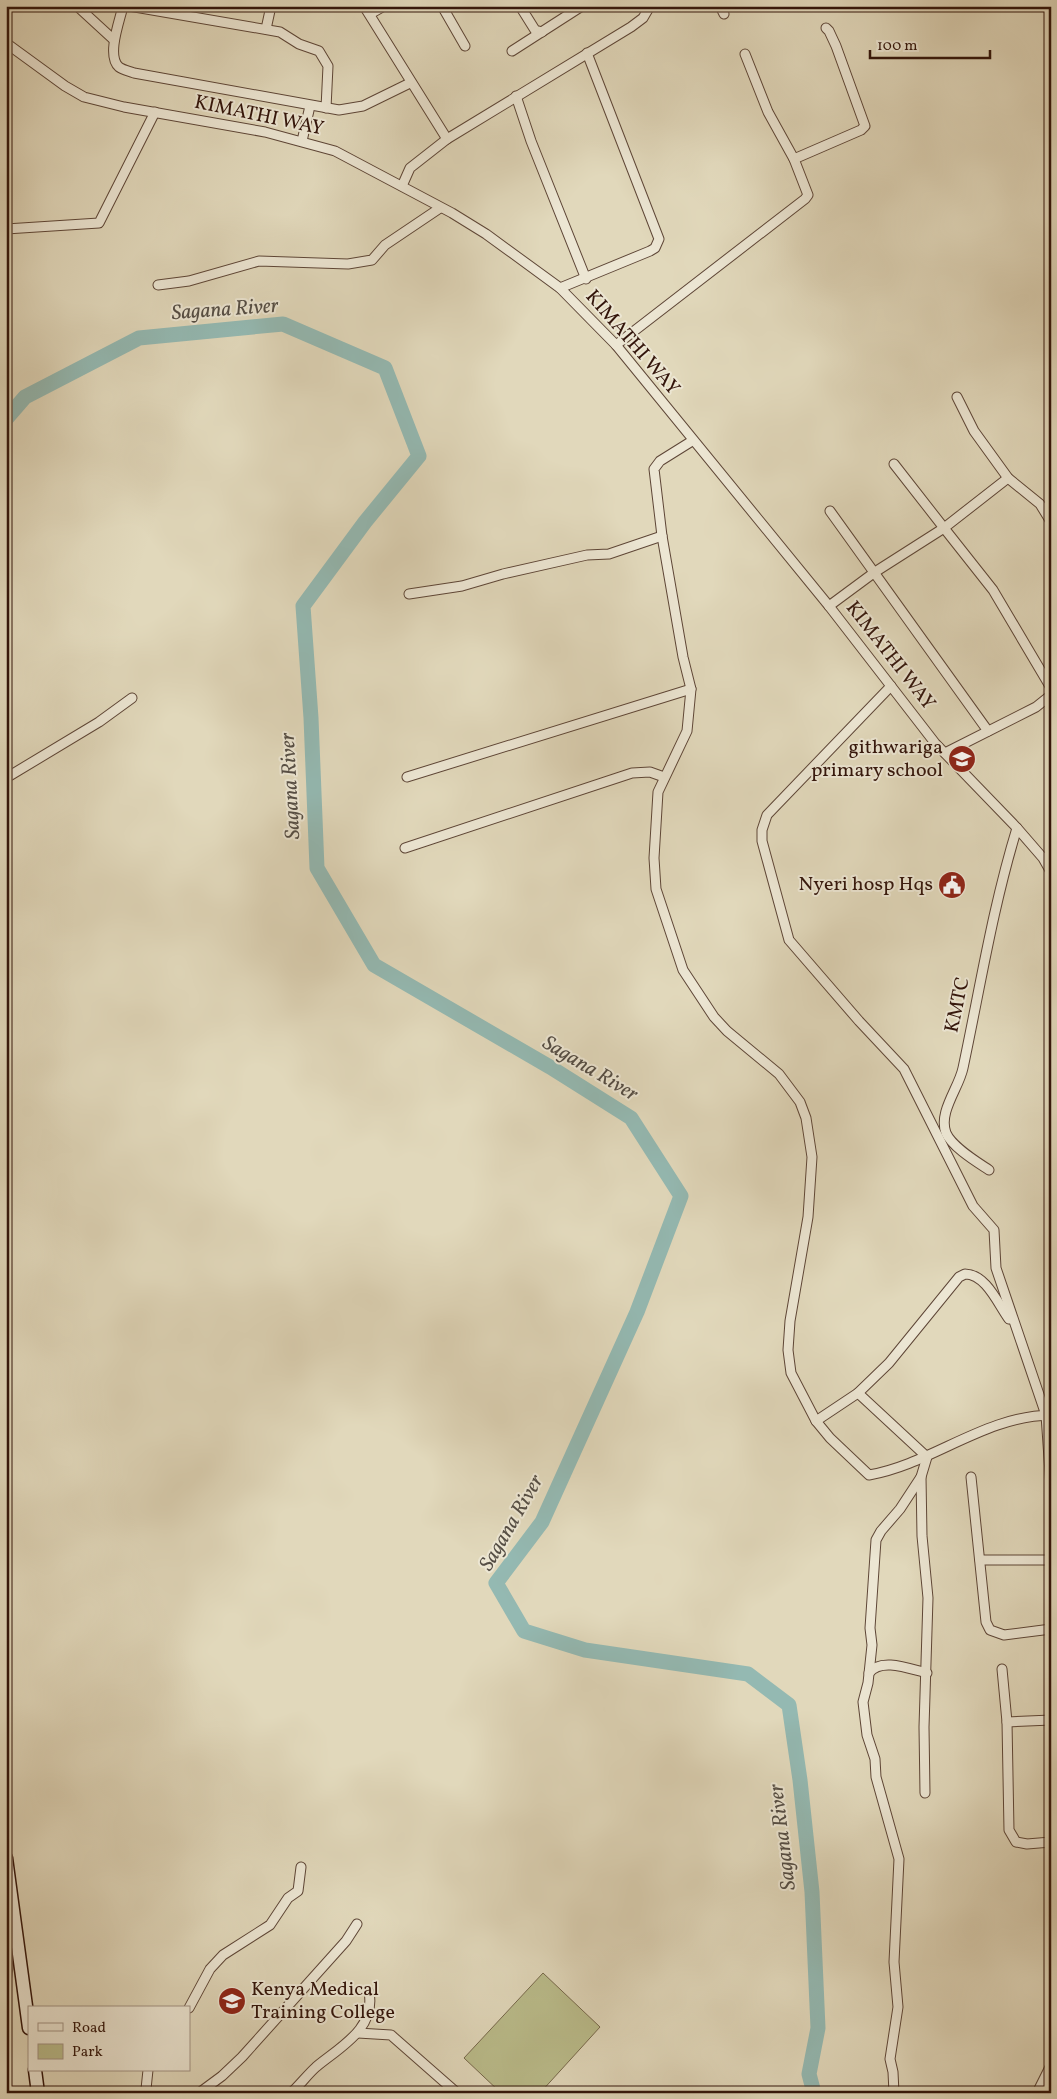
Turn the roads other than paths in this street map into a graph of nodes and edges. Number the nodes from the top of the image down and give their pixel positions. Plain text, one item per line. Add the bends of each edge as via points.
1 (77, 6) edge
2 (123, 6) edge
3 (129, 6) edge
4 (271, 6) edge
5 (364, 6) edge
6 (384, 6) edge
7 (442, 6) edge
8 (520, 6) edge
9 (582, 6) edge
10 (650, 6) edge
11 (370, 14) junction
12 (826, 28) dead end
13 (266, 29) junction
14 (542, 32) junction
15 (114, 40) junction
16 (6, 43) edge
17 (465, 46) dead end
18 (512, 51) dead end
19 (587, 53) junction
20 (745, 54) dead end
21 (410, 83) junction
22 (516, 96) junction
23 (310, 106) junction
24 (326, 108) junction
25 (155, 112) junction
26 (447, 139) junction
27 (302, 141) junction
28 (794, 159) junction
29 (402, 186) junction
30 (440, 208) junction
31 (6, 229) edge
32 (586, 279) junction
33 (158, 285) dead end
34 (560, 288) junction
35 (616, 345) junction
36 (957, 397) dead end
37 (692, 441) junction
38 (894, 464) dead end
39 (1008, 478) junction
40 (830, 511) dead end
41 (1051, 522) edge
42 (944, 528) junction
43 (662, 536) junction
44 (874, 572) junction
45 (409, 594) dead end
46 (828, 606) junction
47 (891, 686) junction
48 (691, 688) junction
49 (1051, 688) edge
50 (1051, 695) edge
51 (132, 698) dead end
52 (988, 731) junction
53 (945, 753) junction
54 (407, 777) dead end
55 (664, 777) junction
56 (6, 778) edge
57 (1017, 828) junction
58 (405, 848) dead end
59 (1051, 872) edge
60 (989, 1170) dead end
61 (1016, 1329) junction
62 (858, 1393) junction
63 (1049, 1415) edge
64 (816, 1421) junction
65 (927, 1457) junction
66 (920, 1477) junction
67 (971, 1477) dead end
68 (1051, 1487) edge
69 (980, 1560) junction
70 (1051, 1560) edge
71 (1051, 1629) edge
72 (1002, 1669) dead end
73 (869, 1673) junction
74 (927, 1673) junction
75 (1051, 1720) edge
76 (1007, 1722) junction
77 (925, 1793) dead end
78 (1051, 1842) edge
79 (6, 1858) edge
80 (301, 1867) dead end
81 (357, 1924) dead end
82 (6, 1954) edge
83 (6, 1982) edge
84 (369, 1992) dead end
85 (190, 2006) edge
86 (28, 2021) edge
87 (358, 2033) junction
88 (1051, 2065) edge
89 (35, 2072) edge
90 (148, 2072) edge
91 (38, 2093) edge
92 (148, 2093) edge
93 (198, 2093) edge
94 (291, 2093) edge
95 (457, 2093) edge
96 (894, 2093) edge
97 (1036, 2093) edge

1 - 15 street
2 - 15 street
3 - 13 street
4 - 13 street
5 - 11 street
6 - 11 street
7 - 17 street
8 - 14 street via 535,30
9 - 14 street
10 - 19 street via 643,18
11 - 21 street
12 - 28 street via 833,38 865,126
13 - 24 street via 280,32 298,44 319,51 328,66
14 - 18 street
15 - 23 street via 116,63 121,68
16 - 25 street, KIMATHI WAY via 84,97 105,104
19 - 22 street
19 - 32 street via 659,239 656,248
20 - 28 street via 768,112
21 - 24 street via 354,109
21 - 26 street
22 - 26 street
22 - 32 street
23 - 24 street
23 - 27 street
25 - 27 street, KIMATHI WAY
25 - 31 street via 99,222
26 - 29 street via 410,168
27 - 29 street, KIMATHI WAY via 335,151
28 - 35 street via 807,191 805,199
29 - 30 street, KIMATHI WAY
30 - 33 street via 386,245 372,260 348,264 259,261 189,281
30 - 34 street, KIMATHI WAY via 486,234
32 - 34 street
34 - 35 street, KIMATHI WAY
35 - 37 street, KIMATHI WAY
36 - 39 street via 974,431
37 - 43 street via 660,461 654,470
37 - 46 street, KIMATHI WAY
38 - 42 street
39 - 41 street via 1040,504
39 - 42 street
40 - 44 street
42 - 44 street
42 - 49 street via 993,590
43 - 45 street via 608,554 581,556 462,586
43 - 48 street
44 - 46 street
44 - 52 street
46 - 47 street, KIMATHI WAY
47 - 53 street, KIMATHI WAY
47 - 61 street via 767,815 762,841 789,940 904,1069 973,1206 994,1230 996,1268
48 - 54 street
48 - 55 street via 687,731
50 - 52 street via 1036,707
51 - 56 street via 99,722
52 - 53 street
53 - 57 street, KIMATHI WAY
55 - 58 street via 650,772 632,773
55 - 64 street via 658,792 654,874 660,904 683,970 728,1032 779,1074 800,1102 806,1118 812,1157 808,1217 790,1321 788,1360 791,1373
57 - 59 street, KIMATHI WAY
57 - 60 street, KMTC via 990,934 961,1077 945,1118 946,1134 967,1156
61 - 62 street via 985,1284 977,1277 965,1274 959,1277 889,1363
61 - 63 street
62 - 64 street
62 - 65 street
63 - 65 street via 977,1432
63 - 68 street
64 - 65 street via 868,1475 885,1473
65 - 66 street
66 - 73 street via 876,1540
66 - 74 street via 928,1598
67 - 69 street
69 - 70 street
69 - 71 street via 986,1622 990,1630 1004,1635
72 - 76 street
73 - 74 street via 873,1666 881,1664
73 - 96 street via 863,1702 867,1735 900,1859 894,1962 898,2007 890,2060
74 - 77 street
75 - 76 street
76 - 78 street via 1009,1830 1016,1842
79 - 86 main road
80 - 85 street via 298,1891 288,1898 270,1925 223,1956 210,1969
81 - 93 street via 346,1941 242,2057
82 - 83 street
84 - 87 street via 368,2010
87 - 94 street via 315,2068
87 - 95 street via 391,2035
88 - 97 street
89 - 91 main road
90 - 92 street

